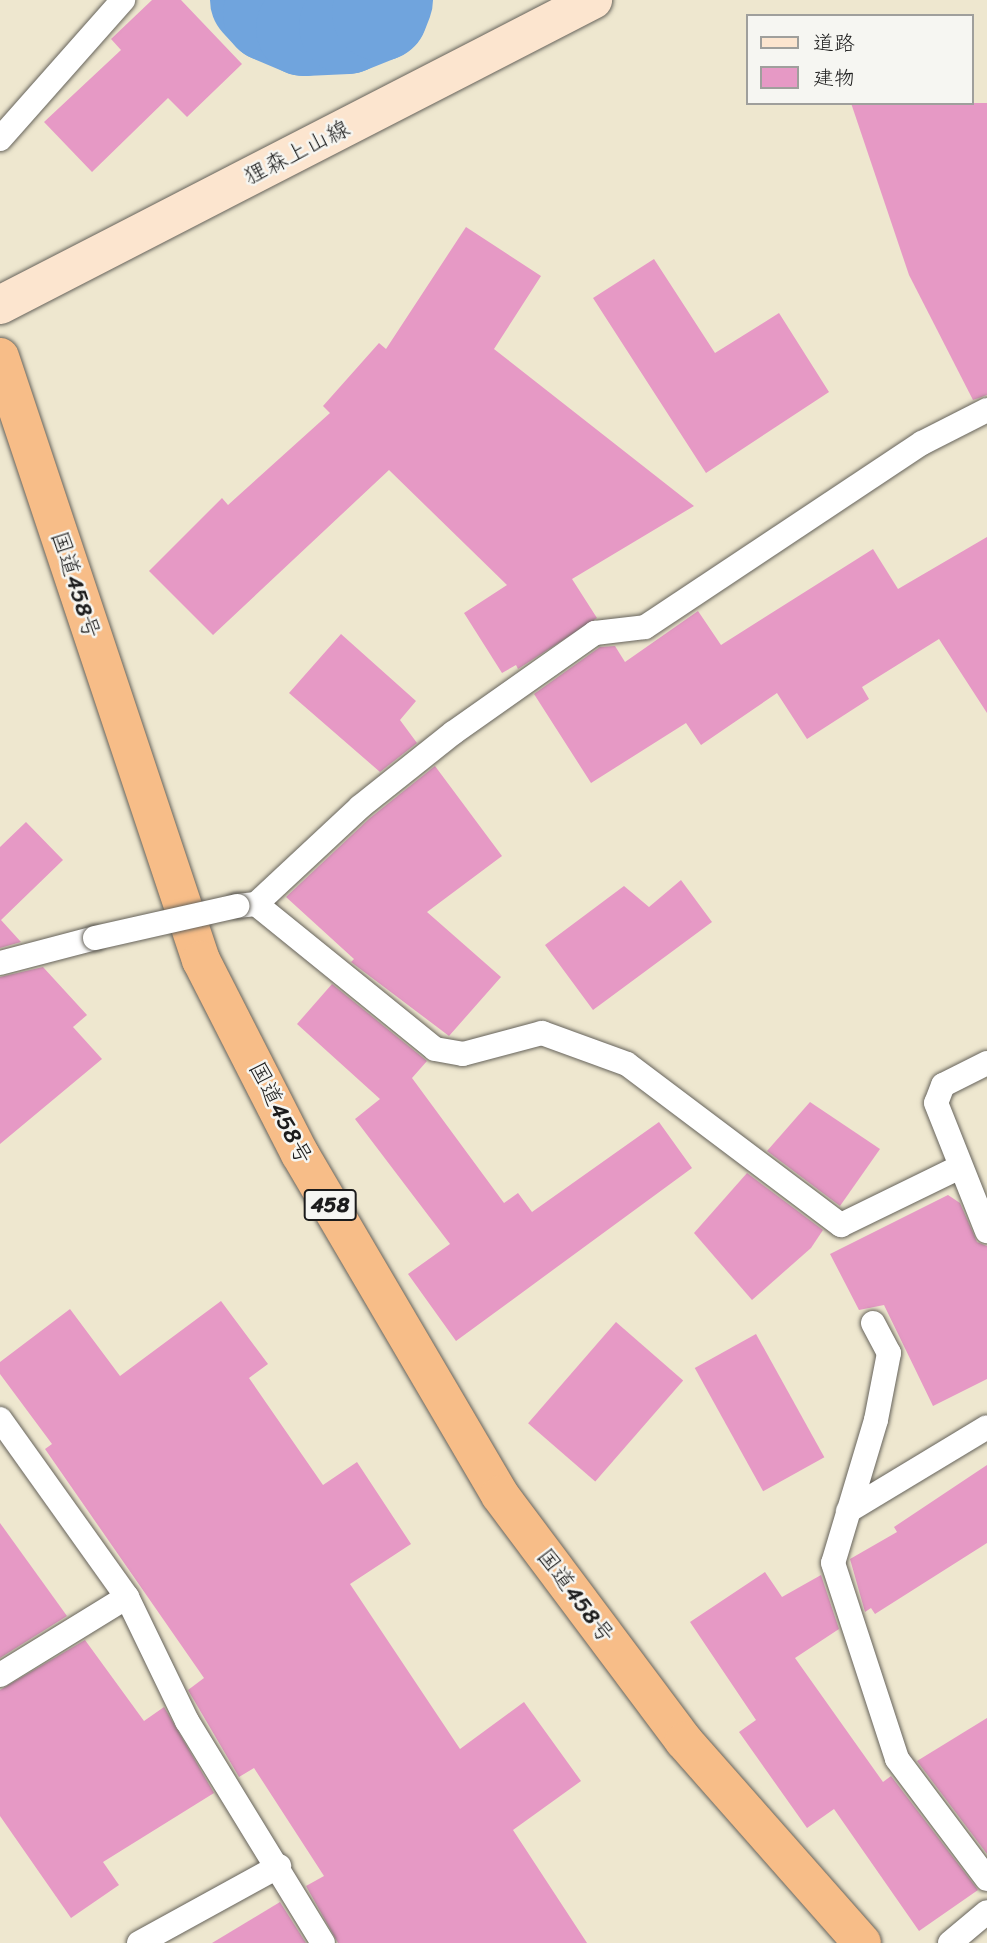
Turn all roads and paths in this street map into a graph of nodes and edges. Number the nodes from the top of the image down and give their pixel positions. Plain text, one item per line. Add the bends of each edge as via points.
1 (124, 0) edge
2 (593, 0) edge
3 (0, 138) edge
4 (0, 306) edge
5 (0, 357) edge
6 (987, 410) edge
7 (247, 905) junction
8 (0, 963) edge
9 (987, 1063) edge
10 (960, 1167) junction
11 (987, 1231) edge
12 (873, 1323) dead end
13 (0, 1419) edge
14 (987, 1427) edge
15 (848, 1511) junction
16 (127, 1597) junction
17 (0, 1675) edge
18 (279, 1866) junction
19 (987, 1879) edge
20 (987, 1912) edge
21 (139, 1943) edge
22 (323, 1943) edge
23 (862, 1943) edge
24 (950, 1943) edge

1 - 3 lane
2 - 4 main road, 狸森上山線
5 - 23 highway, 国道458号 / 458 via 201,960 300,1154 500,1495 684,1741
6 - 7 lane via 922,443 645,627 595,634 442,741
7 - 8 lane, bridge
7 - 10 lane via 435,1049 463,1054 542,1032 627,1064 841,1225
9 - 10 lane via 943,1085 936,1103
10 - 11 lane
12 - 15 lane via 889,1353 876,1420
13 - 16 lane
14 - 15 lane
15 - 19 lane via 833,1563 897,1759
16 - 17 lane
16 - 18 lane via 187,1721
18 - 21 lane
18 - 22 lane
20 - 24 lane

